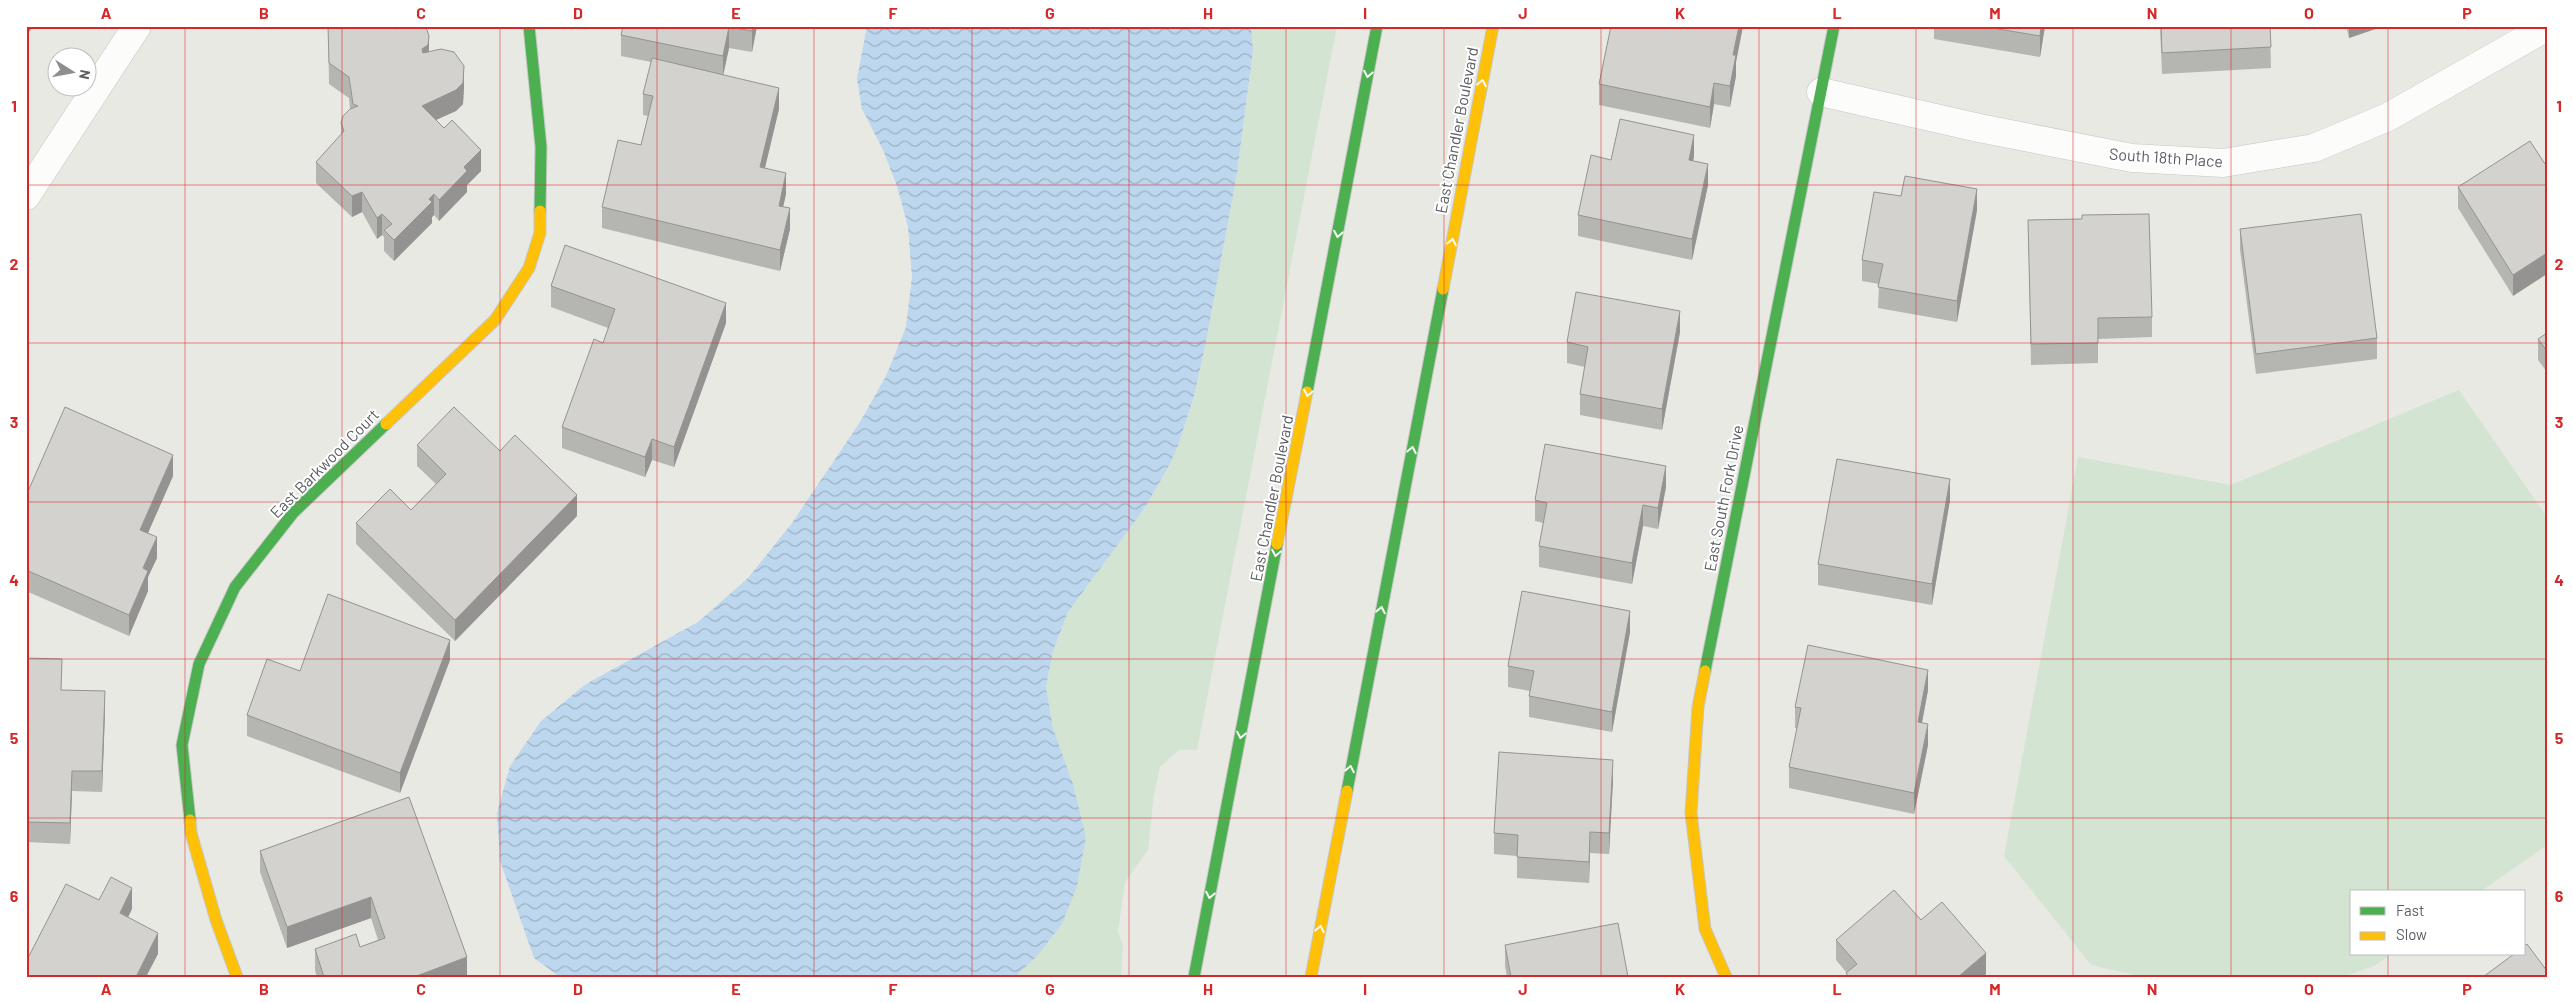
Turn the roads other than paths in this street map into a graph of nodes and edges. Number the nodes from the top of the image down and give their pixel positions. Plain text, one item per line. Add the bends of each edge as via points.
1 (136, 26) edge
2 (529, 26) edge
3 (1377, 26) edge
4 (1493, 26) edge
5 (1834, 26) edge
6 (2547, 28) edge
7 (1820, 92) junction
8 (26, 196) edge
9 (237, 977) edge
10 (1194, 977) edge
11 (1311, 977) edge
12 (1726, 977) edge

1 - 8 street
2 - 9 street, East Barkwood Court via 541,147 540,233 529,268 495,320 294,513 235,587 199,664 182,745 191,833 216,920
3 -> 10 street, East Chandler Boulevard
11 -> 4 street, East Chandler Boulevard
5 - 7 street, East South Fork Drive
6 - 7 street, South 18th Place via 2388,117 2314,148 2223,163 2132,158 1978,128
7 - 12 street, East South Fork Drive via 1698,707 1691,813 1705,929

